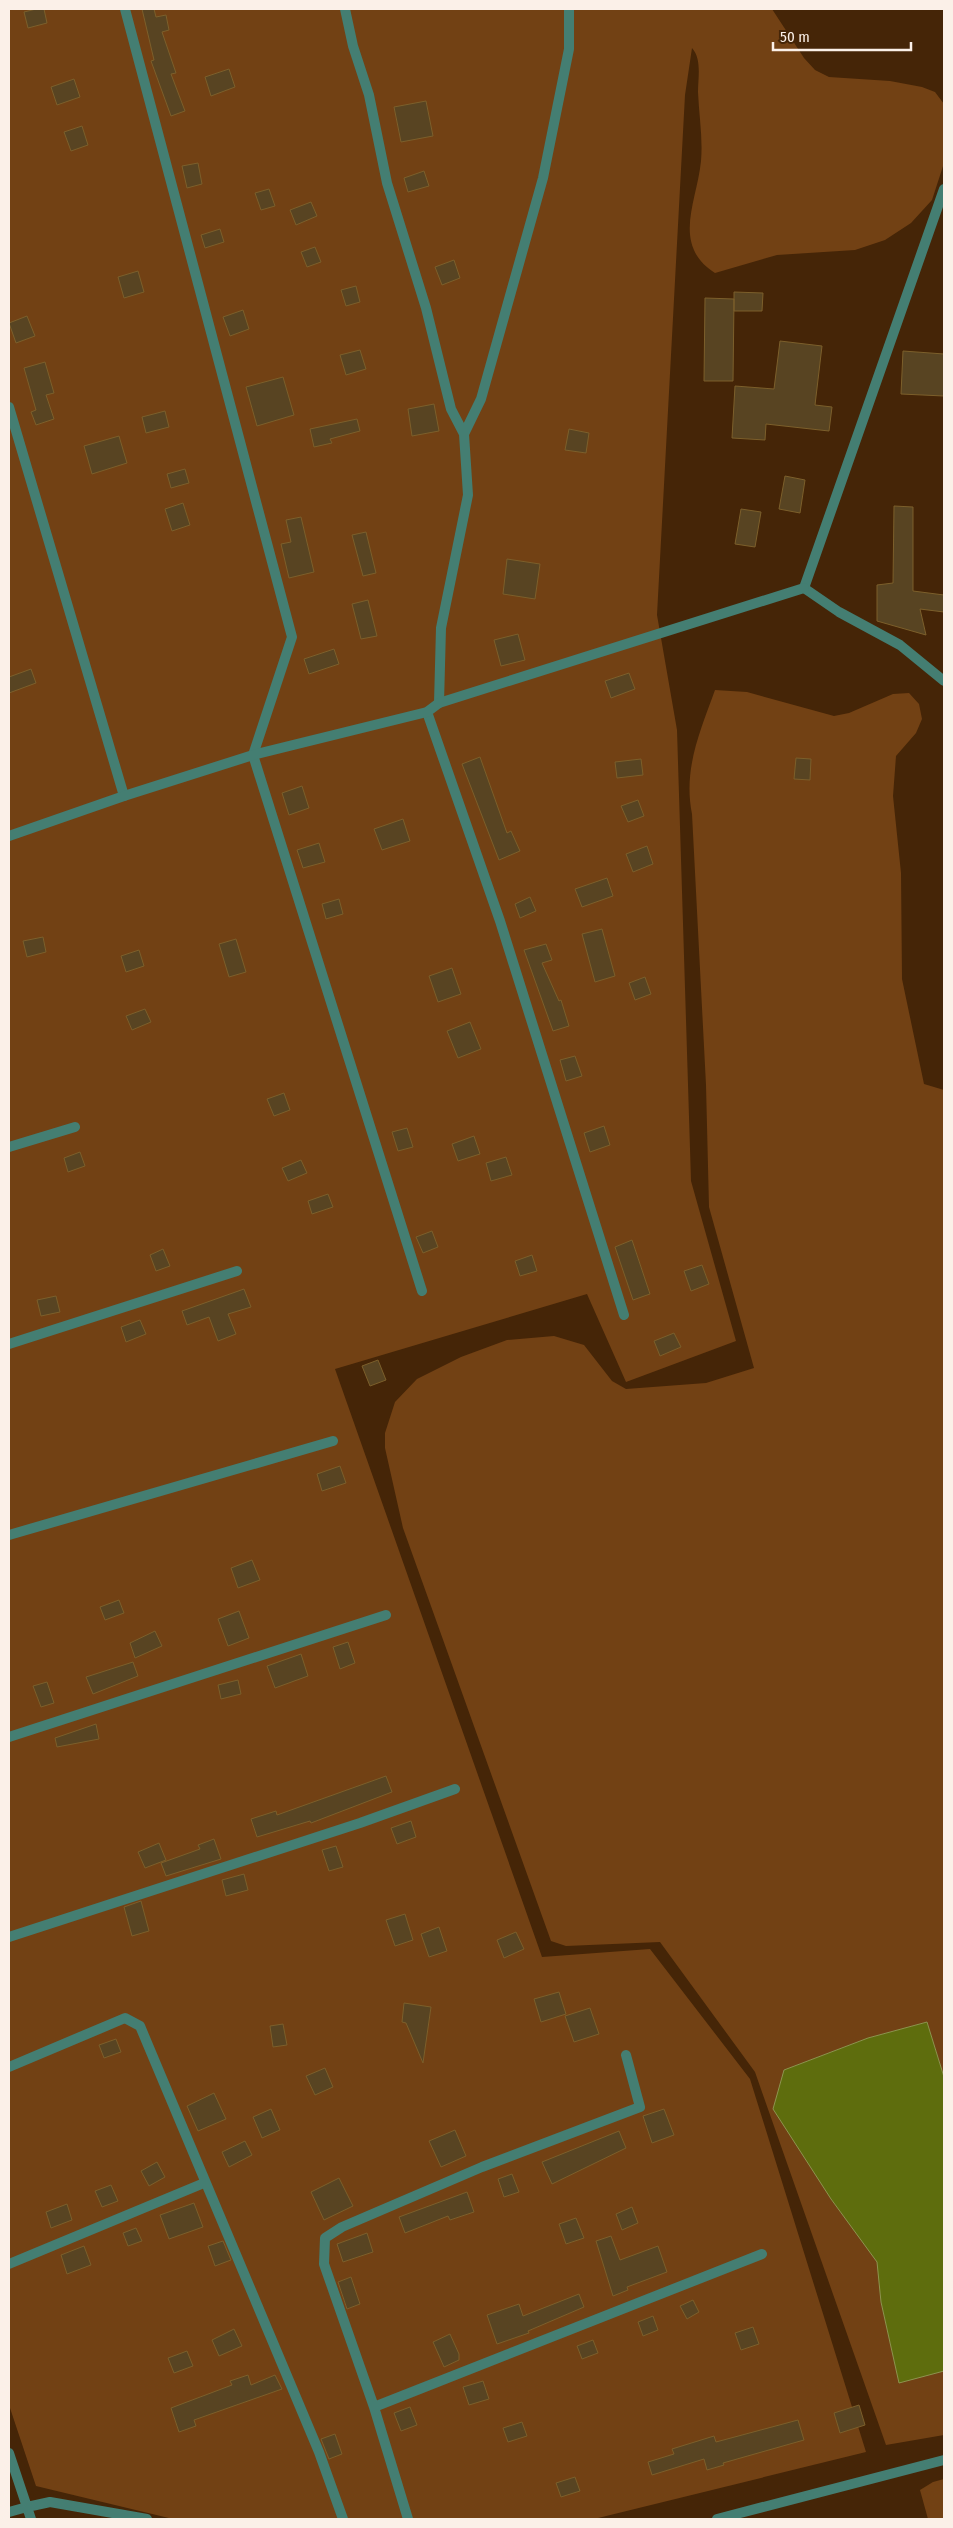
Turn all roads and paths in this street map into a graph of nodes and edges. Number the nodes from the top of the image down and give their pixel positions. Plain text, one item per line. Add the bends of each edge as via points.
1 (125, 9) edge
2 (345, 9) edge
3 (569, 9) edge
4 (944, 189) edge
5 (9, 407) edge
6 (464, 434) junction
7 (804, 588) junction
8 (944, 680) edge
9 (439, 704) junction
10 (427, 712) junction
11 (254, 755) junction
12 (124, 796) junction
13 (9, 836) edge
14 (75, 1126) dead end
15 (9, 1147) edge
16 (237, 1271) dead end
17 (422, 1291) dead end
18 (624, 1315) dead end
19 (9, 1344) edge
20 (333, 1441) dead end
21 (9, 1535) edge
22 (386, 1615) dead end
23 (9, 1737) edge
24 (455, 1789) dead end
25 (9, 1937) edge
26 (626, 2055) dead end
27 (9, 2067) edge
28 (204, 2183) junction
29 (762, 2254) dead end
30 (9, 2264) edge
31 (374, 2408) junction
32 (9, 2453) edge
33 (944, 2460) edge
34 (27, 2507) junction
35 (9, 2512) edge
36 (31, 2519) edge
37 (147, 2519) edge
38 (343, 2519) edge
39 (408, 2519) edge
40 (717, 2519) edge

1 - 11 street via 292,637
2 - 6 street via 369,95 387,183 426,308 451,409
3 - 6 street via 569,49 543,178 481,399
4 - 7 street
5 - 12 street
6 - 9 street via 468,495 441,628
7 - 8 street via 839,612 900,645
7 - 9 street
9 - 10 street
10 - 11 street
10 - 18 street via 500,921
11 - 12 street
11 - 17 street
12 - 13 street
14 - 15 street
16 - 19 street
20 - 21 street
22 - 23 street
24 - 25 street
26 - 31 street via 640,2107 482,2167 342,2227 325,2238 324,2264
27 - 28 street via 125,2018 140,2026
28 - 30 street
28 - 38 street via 319,2452
29 - 31 street
31 - 39 street
32 - 34 street
33 - 40 street
34 - 35 street
34 - 36 street
34 - 37 street via 50,2502

